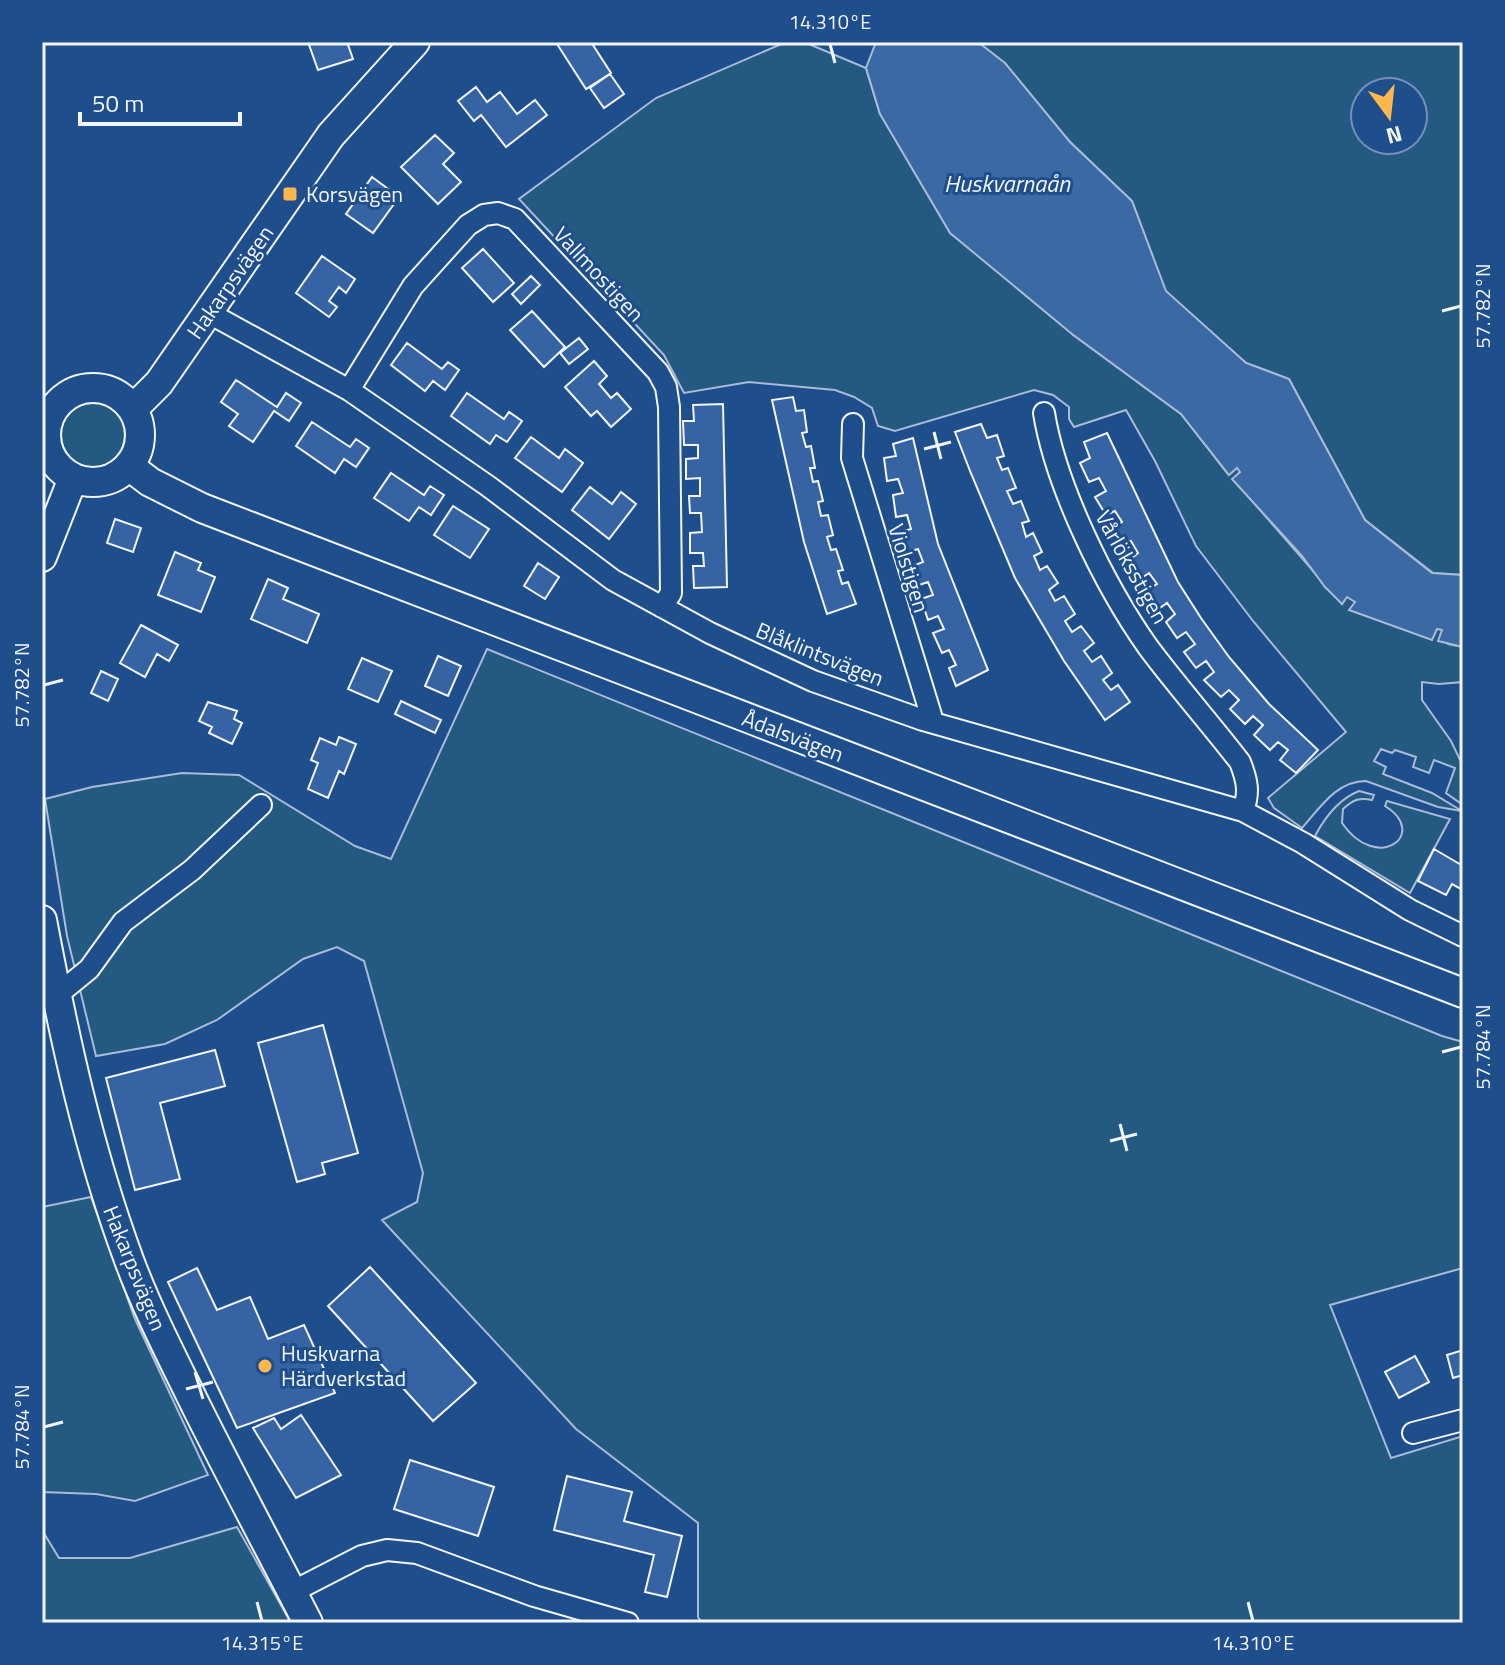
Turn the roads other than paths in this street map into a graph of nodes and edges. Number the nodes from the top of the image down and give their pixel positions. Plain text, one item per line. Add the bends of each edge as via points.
1 (415, 42) edge
2 (209, 313) junction
3 (349, 390) junction
4 (133, 409) junction
5 (1044, 413) dead end
6 (45, 422) edge
7 (853, 424) dead end
8 (129, 466) junction
9 (73, 478) junction
10 (42, 557) edge
11 (662, 607) junction
12 (923, 720) junction
13 (261, 805) dead end
14 (1243, 811) junction
15 (42, 920) edge
16 (1463, 936) edge
17 (1463, 993) edge
18 (56, 996) junction
19 (1463, 1420) edge
20 (1413, 1433) dead end
21 (292, 1592) junction
22 (308, 1623) edge
23 (628, 1623) edge

1 - 2 main road, Hakarpsvägen via 331,135
2 - 3 street, Blåklintsvägen
2 - 4 main road, Hakarpsvägen via 159,383
3 - 11 street, Blåklintsvägen via 613,580
3 - 11 street, Vallmostigen via 413,286 468,225 498,213 515,219 658,372 666,387 671,593
4 - 6 main road via 112,391 86,388 61,400
4 - 8 main road via 141,438
5 - 14 street, Vårlöksstigen via 1049,446 1074,511 1122,606 1240,762 1247,780
6 - 9 main road via 50,455
7 - 12 street, Violstigen via 852,458 931,715
8 - 9 main road via 103,481
8 - 17 main road, Ådalsvägen via 202,508
9 - 10 main road
11 - 12 street, Blåklintsvägen via 813,681
12 - 14 street, Blåklintsvägen
13 - 18 street via 204,860 123,922 89,969
14 - 16 street, Blåklintsvägen
15 - 18 main road, Hakarpsvägen
18 - 21 main road, Hakarpsvägen via 101,1182 128,1259 170,1354
19 - 20 street
21 - 22 main road, Hakarpsvägen
21 - 23 street via 362,1556 387,1550 417,1553

